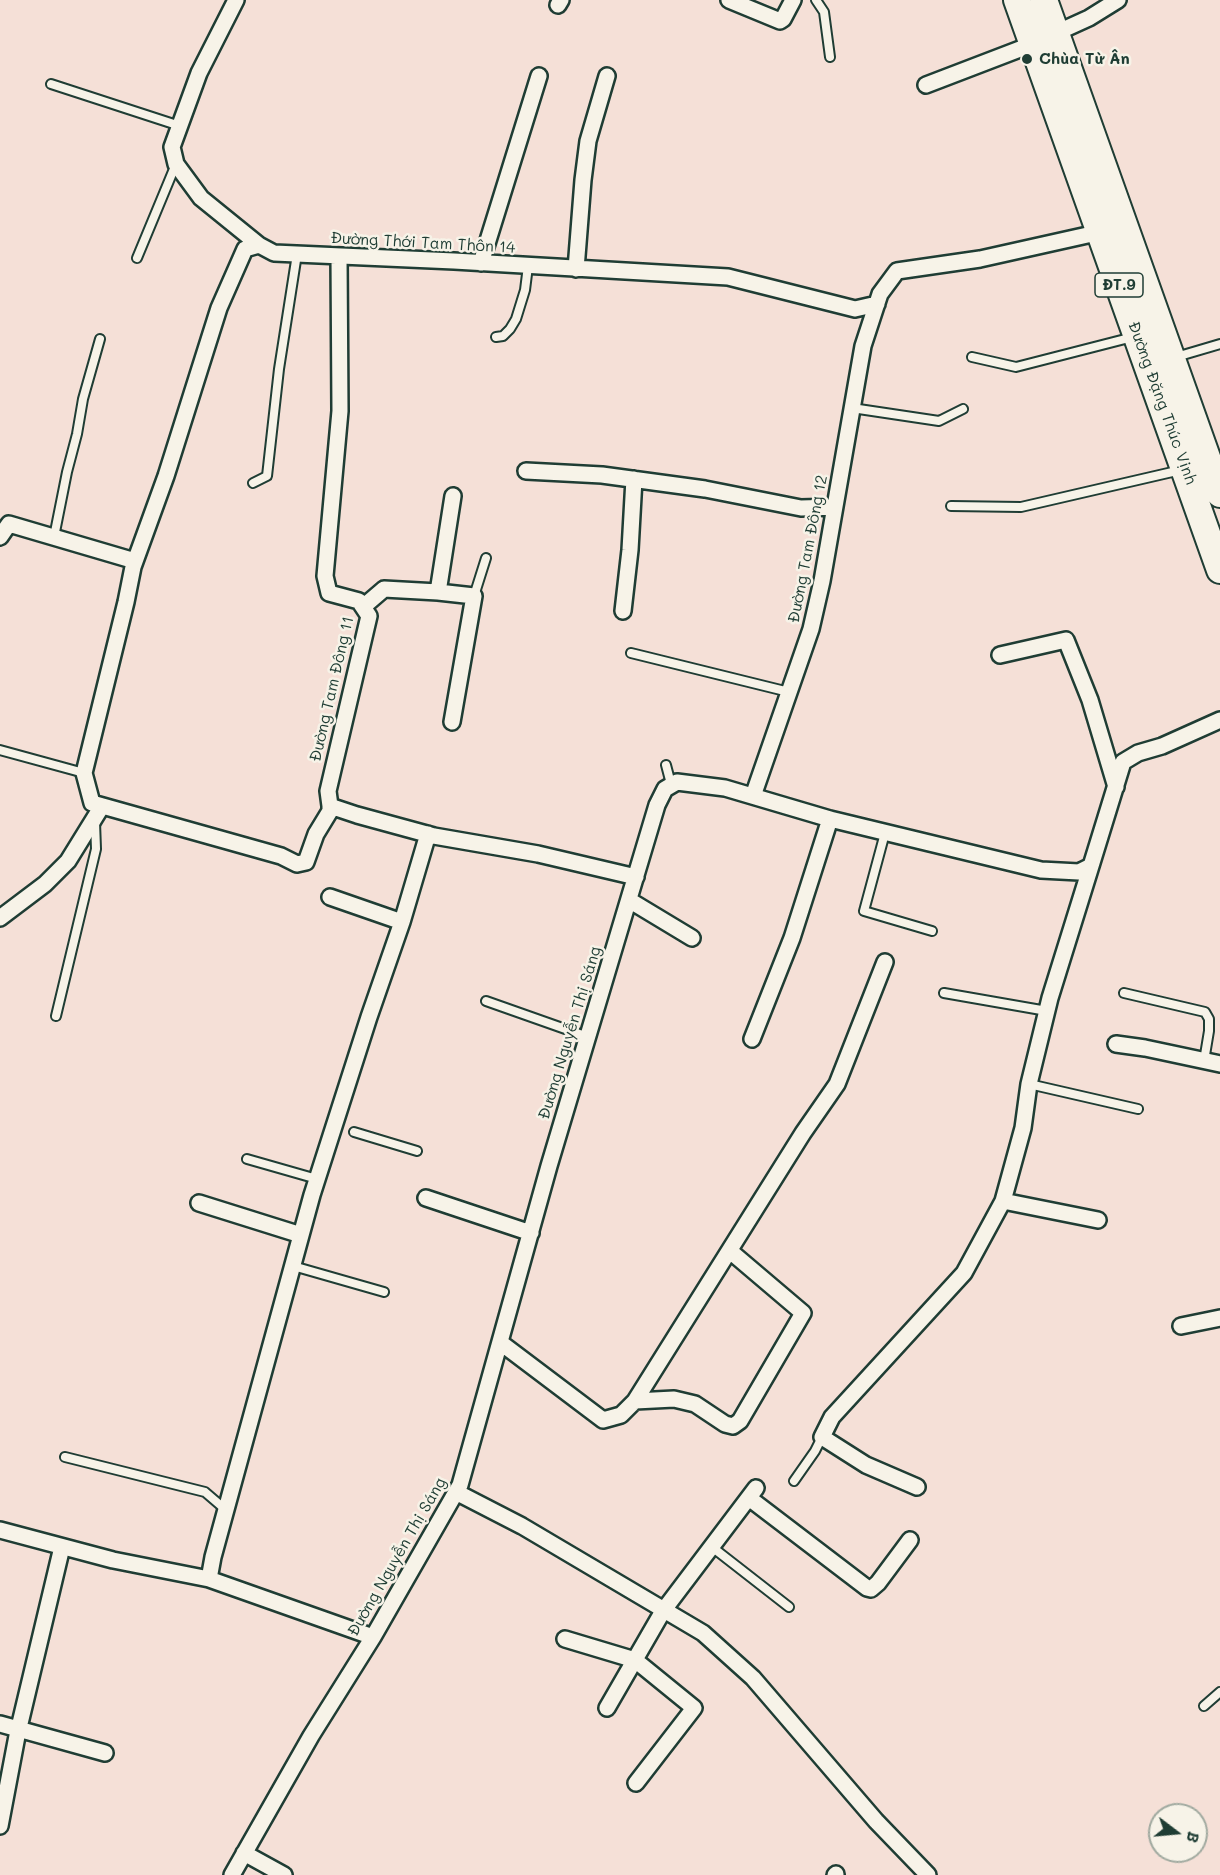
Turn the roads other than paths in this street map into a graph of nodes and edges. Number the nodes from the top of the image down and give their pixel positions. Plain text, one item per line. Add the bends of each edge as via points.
1 (236, 0) edge
2 (729, 0) edge
3 (793, 0) edge
4 (816, 0) edge
5 (1017, 0) edge
6 (1044, 0) edge
7 (1118, 0) edge
8 (1044, 39) junction
9 (830, 57) dead end
10 (607, 75) dead end
11 (539, 76) dead end
12 (51, 84) dead end
13 (927, 85) dead end
14 (180, 126) junction
15 (176, 164) junction
16 (1101, 232) junction
17 (259, 245) junction
18 (297, 254) junction
19 (339, 256) junction
20 (137, 258) dead end
21 (481, 263) junction
22 (528, 266) junction
23 (576, 269) junction
24 (877, 304) junction
25 (1138, 336) junction
26 (496, 337) dead end
27 (100, 339) dead end
28 (1220, 344) edge
29 (972, 357) dead end
30 (1172, 358) junction
31 (852, 408) junction
32 (963, 409) dead end
33 (1185, 469) junction
34 (526, 471) dead end
35 (634, 479) junction
36 (253, 483) dead end
37 (1218, 484) edge
38 (453, 496) dead end
39 (951, 506) dead end
40 (835, 507) junction
41 (0, 537) edge
42 (54, 537) junction
43 (486, 558) dead end
44 (135, 561) junction
45 (1220, 570) edge
46 (438, 592) junction
47 (474, 596) junction
48 (363, 607) junction
49 (623, 611) dead end
50 (631, 653) dead end
51 (1000, 655) dead end
52 (789, 692) junction
53 (1220, 720) edge
54 (453, 722) dead end
55 (0, 750) edge
56 (666, 765) dead end
57 (84, 773) junction
58 (671, 784) junction
59 (1116, 787) junction
60 (753, 796) junction
61 (330, 806) junction
62 (98, 812) junction
63 (830, 819) junction
64 (885, 833) junction
65 (428, 834) junction
66 (1091, 866) junction
67 (636, 877) junction
68 (330, 897) dead end
69 (629, 900) junction
70 (0, 918) edge
71 (402, 922) junction
72 (932, 931) dead end
73 (692, 938) dead end
74 (885, 962) dead end
75 (944, 993) dead end
76 (1124, 993) dead end
77 (486, 1001) dead end
78 (1047, 1011) junction
79 (56, 1016) dead end
80 (588, 1037) junction
81 (752, 1040) dead end
82 (1116, 1044) dead end
83 (1204, 1061) junction
84 (1220, 1064) edge
85 (1029, 1084) junction
86 (1138, 1109) dead end
87 (354, 1132) dead end
88 (417, 1151) dead end
89 (248, 1159) dead end
90 (317, 1179) junction
91 (426, 1198) dead end
92 (1003, 1201) junction
93 (199, 1203) dead end
94 (1098, 1220) dead end
95 (531, 1233) junction
96 (302, 1235) junction
97 (730, 1251) junction
98 (293, 1266) junction
99 (384, 1292) dead end
100 (1220, 1318) edge
101 (1181, 1326) dead end
102 (501, 1343) junction
103 (635, 1401) junction
104 (822, 1437) junction
105 (65, 1457) dead end
106 (794, 1481) dead end
107 (917, 1488) dead end
108 (456, 1492) junction
109 (226, 1510) junction
110 (0, 1530) edge
111 (910, 1540) dead end
112 (62, 1547) junction
113 (712, 1547) junction
114 (210, 1579) junction
115 (789, 1607) dead end
116 (663, 1611) junction
117 (373, 1637) junction
118 (565, 1639) dead end
119 (634, 1660) junction
120 (1220, 1692) edge
121 (1204, 1706) dead end
122 (607, 1708) dead end
123 (0, 1724) edge
124 (18, 1729) junction
125 (105, 1753) dead end
126 (636, 1783) dead end
127 (0, 1826) edge
128 (244, 1853) junction
129 (231, 1875) edge
130 (284, 1875) edge
131 (928, 1875) edge

1 - 14 street via 199,73
2 - 3 street via 780,21
4 - 9 lane via 826,20
5 - 8 main road, Đường Đặng Thúc Vịnh / ĐT.9
6 - 8 main road, Đường Đặng Thúc Vịnh / ĐT.9
7 - 8 street
8 - 13 street
8 - 16 main road, Đường Đặng Thúc Vịnh / ĐT.9
8 - 30 main road, Đường Đặng Thúc Vịnh / ĐT.9
10 - 23 street via 588,141
11 - 21 street
12 - 14 lane
14 - 15 street via 172,147
15 - 17 street, Đường Thới Tam Thôn 14 via 201,198
15 - 20 lane
16 - 24 street, Đường Tam Đông 12 via 980,259 897,271
16 - 25 main road, Đường Đặng Thúc Vịnh / ĐT.9
17 - 18 street, Đường Thới Tam Thôn 14 via 274,253
17 - 44 street via 245,249 219,308
18 - 19 street, Đường Thới Tam Thôn 14
18 - 36 lane via 267,476
19 - 21 street, Đường Thới Tam Thôn 14
19 - 48 street, Đường Tam Đông 11 via 340,411 325,576 329,593 359,602
21 - 22 street, Đường Thới Tam Thôn 14
22 - 23 street, Đường Thới Tam Thôn 14
22 - 26 lane via 516,319 503,336
23 - 24 street, Đường Thới Tam Thôn 14 via 728,277 855,309
24 - 31 street, Đường Tam Đông 12 via 863,346
25 - 29 lane via 1016,367
25 - 33 main road, Đường Đặng Thúc Vịnh / ĐT.9
27 - 42 lane
28 - 30 lane
30 - 37 main road, Đường Đặng Thúc Vịnh / ĐT.9
31 - 32 lane via 939,421
31 - 40 street, Đường Tam Đông 12
33 - 39 lane via 1021,507
33 - 45 main road, Đường Đặng Thúc Vịnh / ĐT.9
34 - 35 street
35 - 40 street via 801,508
35 - 49 street
38 - 46 street
40 - 52 street, Đường Tam Đông 12 via 811,629
41 - 42 street via 9,524
42 - 44 street
43 - 47 lane
44 - 57 street
46 - 47 street
46 - 48 street via 384,590
47 - 54 street
48 - 61 street, Đường Tam Đông 11 via 369,616 328,790
50 - 52 lane
51 - 59 street via 1065,640 1090,700
52 - 60 street, Đường Tam Đông 12
53 - 59 street via 1123,762
55 - 57 lane
56 - 58 lane
57 - 62 street
58 - 60 street via 725,788
58 - 67 street, Đường Nguyễn Thị Sáng via 657,805
59 - 66 street
60 - 63 street
61 - 62 street via 306,862 297,864 281,856
61 - 65 street
62 - 70 street via 68,861
62 - 79 lane via 96,849
63 - 64 street
63 - 81 street via 792,938
64 - 66 street via 1041,870 1079,872
64 - 72 lane via 864,911
65 - 67 street
65 - 71 street
66 - 78 street
67 - 69 street, Đường Nguyễn Thị Sáng
68 - 71 street
69 - 73 street
69 - 80 street, Đường Nguyễn Thị Sáng
71 - 90 street
74 - 97 street via 837,1084
75 - 78 lane
76 - 83 lane via 1205,1012 1209,1030
77 - 80 lane
78 - 85 street
80 - 95 street, Đường Nguyễn Thị Sáng
82 - 83 street
83 - 84 street
85 - 86 lane
85 - 92 street via 1023,1128
87 - 88 lane
89 - 90 lane
90 - 96 street
91 - 95 street
92 - 94 street
92 - 104 street via 964,1273 838,1410
93 - 96 street
95 - 102 street, Đường Nguyễn Thị Sáng
96 - 98 street
97 - 103 street
97 - 103 street via 803,1313 740,1421 733,1426 725,1424 695,1404 674,1399
98 - 99 lane
98 - 109 street
100 - 101 street
102 - 103 street via 603,1420 621,1415
102 - 108 street, Đường Nguyễn Thị Sáng
104 - 106 lane
104 - 107 street via 866,1465
105 - 109 lane via 205,1492
108 - 116 street via 522,1526
108 - 117 street, Đường Nguyễn Thị Sáng
109 - 114 street
110 - 112 street
111 - 113 street via 878,1583 867,1588 752,1493
112 - 114 street
112 - 124 street
113 - 115 lane
113 - 116 street
114 - 117 street
116 - 119 street
116 - 131 street via 703,1633 753,1678 876,1821
117 - 128 street, Đường Nguyễn Thị Sáng
118 - 119 street
119 - 122 street
119 - 126 street via 694,1708
120 - 121 lane
123 - 124 street
124 - 125 street
124 - 127 street
128 - 129 street, Đường Nguyễn Thị Sáng
128 - 130 street

